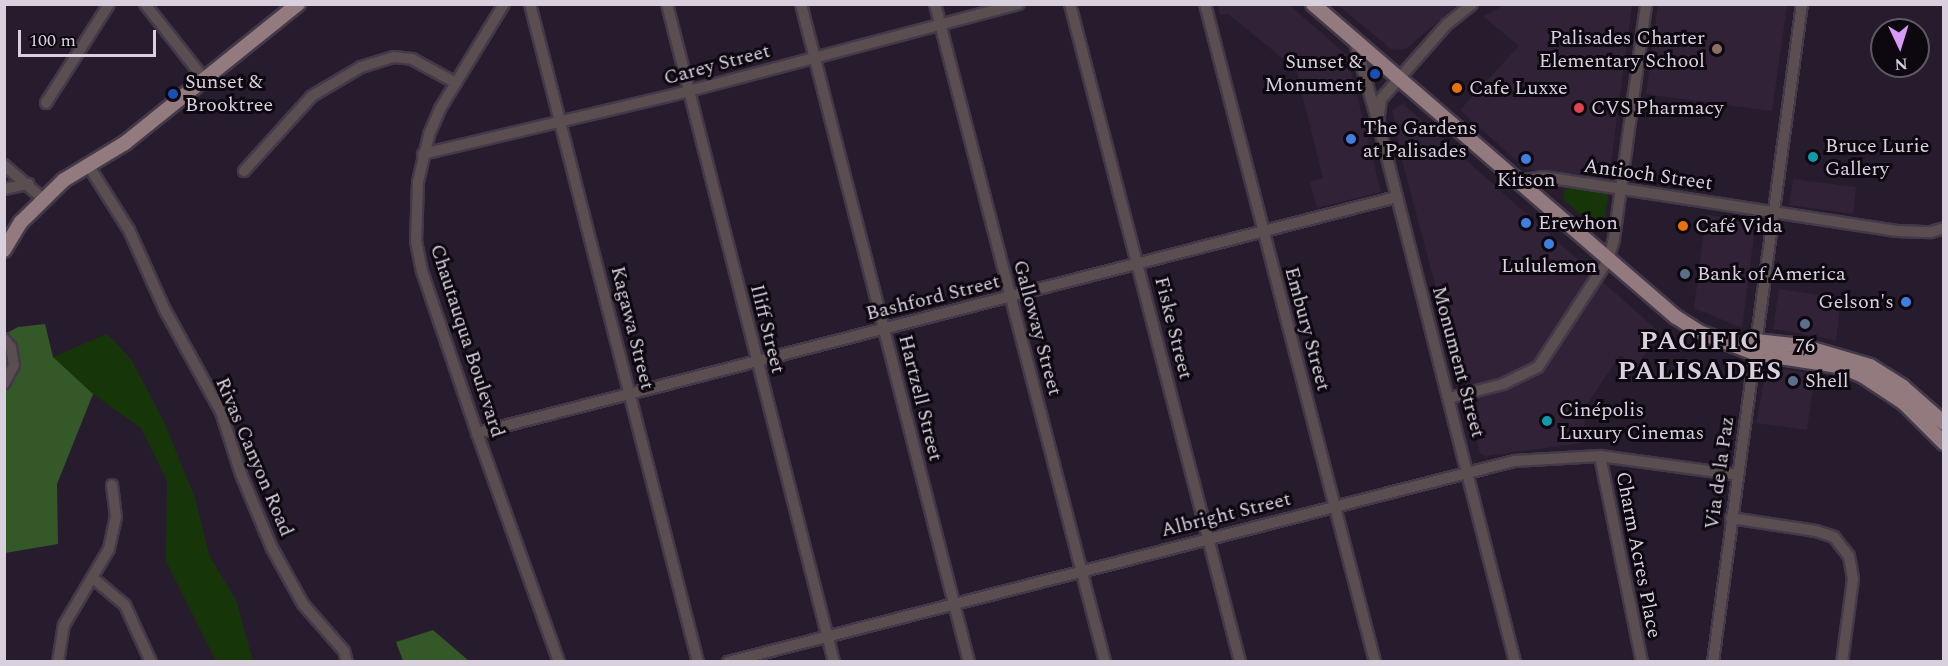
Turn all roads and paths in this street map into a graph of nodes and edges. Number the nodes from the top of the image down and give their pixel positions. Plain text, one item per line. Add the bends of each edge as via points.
1 (109, 4) edge
2 (145, 4) edge
3 (298, 4) edge
4 (504, 4) edge
5 (530, 4) edge
6 (667, 4) edge
7 (801, 4) edge
8 (935, 4) edge
9 (1019, 4) edge
10 (1070, 4) edge
11 (1205, 4) edge
12 (1313, 4) edge
13 (1472, 4) edge
14 (1646, 4) edge
15 (1802, 4) edge
16 (940, 24) junction
17 (1354, 39) junction
18 (815, 58) junction
19 (1399, 78) junction
20 (205, 80) junction
21 (456, 83) junction
22 (689, 92) junction
23 (46, 103) dead end
24 (1378, 122) junction
25 (561, 123) junction
26 (423, 154) junction
27 (4, 165) edge
28 (88, 165) junction
29 (244, 171) dead end
30 (1518, 181) junction
31 (28, 184) junction
32 (4, 189) edge
33 (1621, 189) junction
34 (1397, 197) junction
35 (42, 198) junction
36 (1773, 211) junction
37 (1944, 228) edge
38 (1263, 232) junction
39 (4, 250) edge
40 (1608, 260) junction
41 (1138, 264) junction
42 (1011, 297) junction
43 (884, 329) junction
44 (4, 339) edge
45 (1755, 347) junction
46 (757, 362) junction
47 (4, 384) edge
48 (630, 395) junction
49 (1449, 398) junction
50 (1944, 423) edge
51 (477, 433) junction
52 (1944, 443) edge
53 (1600, 456) junction
54 (1468, 472) junction
55 (1738, 475) junction
56 (112, 485) dead end
57 (1335, 506) junction
58 (1731, 518) junction
59 (1208, 537) junction
60 (1082, 570) junction
61 (94, 579) junction
62 (954, 603) junction
63 (828, 635) junction
64 (58, 662) edge
65 (151, 662) edge
66 (346, 662) edge
67 (559, 662) edge
68 (698, 662) edge
69 (728, 662) edge
70 (834, 662) edge
71 (969, 662) edge
72 (1105, 662) edge
73 (1240, 662) edge
74 (1375, 662) edge
75 (1515, 662) edge
76 (1641, 662) edge
77 (1713, 662) edge
78 (1842, 662) edge

1 - 23 street
2 - 20 street
3 - 20 main road
4 - 21 street, Chautauqua Boulevard
5 - 25 street, Kagawa Street
6 - 22 street, Iliff Street
7 - 18 street, Hartzell Street
8 - 16 street, Galloway Street
9 - 16 street, Carey Street
10 - 41 street, Fiske Street
11 - 38 street, Embury Street
12 - 17 main road
13 - 19 street, Monument Street via 1447,24
14 - 33 street
15 - 36 street, Via de la Paz
16 - 18 street, Carey Street
16 - 42 street, Galloway Street
17 - 19 main road
17 - 24 street
18 - 22 street, Carey Street
18 - 43 street, Hartzell Street
19 - 24 street, Monument Street via 1381,99
19 - 30 main road
20 - 28 main road via 125,142
21 - 26 street, Chautauqua Boulevard via 440,109
21 - 29 street via 412,59 394,57 361,67 312,96
22 - 25 street, Carey Street
22 - 46 street, Iliff Street
24 - 34 street, Monument Street
25 - 26 street, Carey Street
25 - 48 street, Kagawa Street
26 - 51 street, Chautauqua Boulevard via 416,203 416,241 422,271
27 - 31 street
28 - 35 main road
28 - 66 street, Rivas Canyon Road via 129,230 165,310 221,412 241,474 272,548 303,604 344,651
30 - 33 street, Antioch Street via 1537,177
30 - 40 main road
31 - 32 street
31 - 35 street
33 - 36 street, Antioch Street
33 - 40 street
34 - 38 street, Bashford Street
34 - 49 street, Monument Street
35 - 39 main road
36 - 37 street, Antioch Street via 1897,231 1931,232
36 - 45 street, Via de la Paz
38 - 41 street, Bashford Street
38 - 57 street, Embury Street
40 - 45 main road via 1689,326 1737,345
40 - 49 street via 1572,319 1534,370 1499,386
41 - 42 street, Bashford Street
41 - 59 street, Fiske Street
42 - 43 street, Bashford Street
42 - 60 street, Galloway Street
43 - 46 street, Bashford Street
43 - 62 street, Hartzell Street
44 - 47 street via 11,347 14,365
45 - 50 main road via 1831,351 1870,366 1903,387
45 - 52 main road via 1844,367 1863,376 1904,403
45 - 55 street, Via de la Paz
46 - 48 street, Bashford Street
46 - 63 street, Iliff Street
48 - 51 street, Bashford Street
48 - 68 street, Kagawa Street
49 - 54 street, Monument Street
51 - 67 street, Chautauqua Boulevard
53 - 54 street, Albright Street via 1536,458
53 - 55 street, Albright Street
53 - 76 street, Charm Acres Place
54 - 57 street, Albright Street
54 - 75 street, Monument Street
55 - 58 street, Via de la Paz
56 - 61 street via 117,505 114,531
57 - 59 street, Albright Street
57 - 74 street, Embury Street
58 - 77 street, Via de la Paz
58 - 78 street via 1816,531 1834,537 1849,556 1853,579
59 - 60 street, Albright Street
59 - 73 street, Fiske Street
60 - 62 street, Albright Street
60 - 72 street, Galloway Street
61 - 64 street via 64,625
61 - 65 street via 125,605
62 - 63 street, Albright Street
62 - 71 street, Hartzell Street
63 - 69 street, Albright Street
63 - 70 street, Iliff Street

